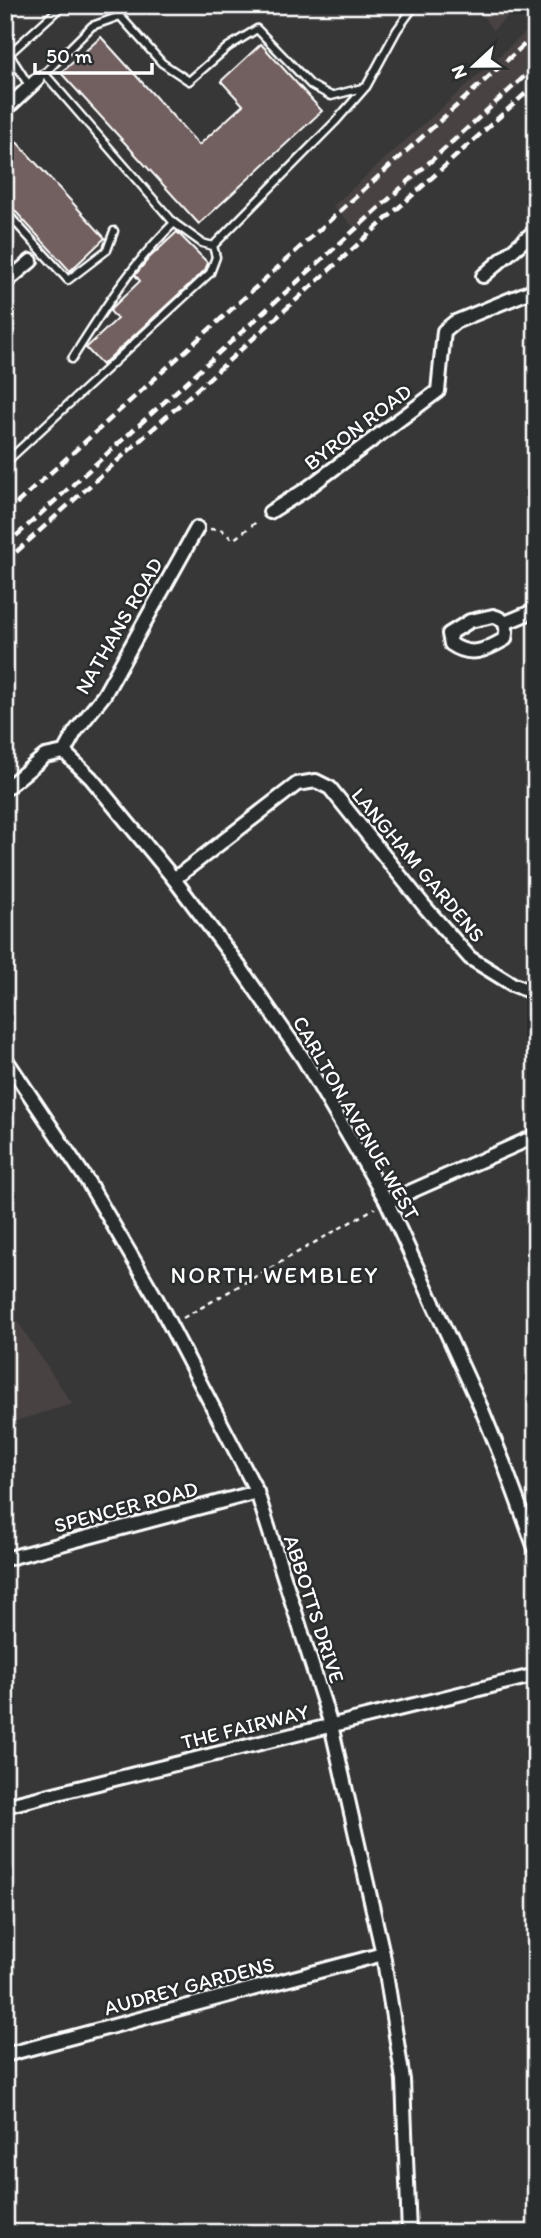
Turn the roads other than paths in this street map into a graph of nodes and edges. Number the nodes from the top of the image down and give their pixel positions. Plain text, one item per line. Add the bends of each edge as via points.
1 (63, 5) edge
2 (415, 5) edge
3 (7, 51) edge
4 (37, 80) junction
5 (366, 87) junction
6 (5, 110) edge
7 (5, 211) edge
8 (174, 223) junction
9 (536, 230) edge
10 (114, 231) dead end
11 (213, 246) junction
12 (32, 261) dead end
13 (483, 276) dead end
14 (5, 283) edge
15 (536, 289) edge
16 (72, 359) dead end
17 (5, 463) edge
18 (270, 512) road end
19 (197, 528) dead end
20 (536, 610) edge
21 (505, 623) dead end
22 (64, 752) junction
23 (5, 789) edge
24 (174, 879) junction
25 (536, 994) edge
26 (5, 1058) edge
27 (536, 1136) edge
28 (387, 1202) junction
29 (257, 1492) junction
30 (536, 1551) edge
31 (5, 1559) edge
32 (536, 1675) edge
33 (331, 1725) junction
34 (5, 1807) edge
35 (383, 1954) junction
36 (5, 2055) edge
37 (409, 2233) edge

1 - 3 lane
2 - 5 lane
3 - 4 lane
4 - 5 lane via 93,26 120,16 162,63 189,81 257,29 311,85 331,96
4 - 6 street
4 - 8 lane
5 - 11 lane
7 - 10 lane via 68,280 107,250
8 - 11 lane
8 - 16 lane via 123,279
9 - 13 street
11 - 17 lane via 216,257 210,273
12 - 14 street
15 - 18 street, BYRON ROAD via 455,322 444,331 438,391
19 - 22 street, NATHANS ROAD via 104,695
20 - 21 street
22 - 23 street via 45,756
22 - 24 street, CARLTON AVENUE WEST
24 - 25 street, LANGHAM GARDENS via 297,784 316,781 330,788 470,958
24 - 28 street, CARLTON AVENUE WEST via 303,1058
26 - 29 street, ABBOTTS DRIVE via 89,1182 171,1324
27 - 28 street
28 - 30 street, CARLTON AVENUE WEST via 482,1410
29 - 31 street, SPENCER ROAD
29 - 33 street, ABBOTTS DRIVE
32 - 33 street, THE FAIRWAY
33 - 34 street, THE FAIRWAY
33 - 35 street, ABBOTTS DRIVE
35 - 36 street, AUDREY GARDENS
35 - 37 street, ABBOTTS DRIVE via 403,2080

